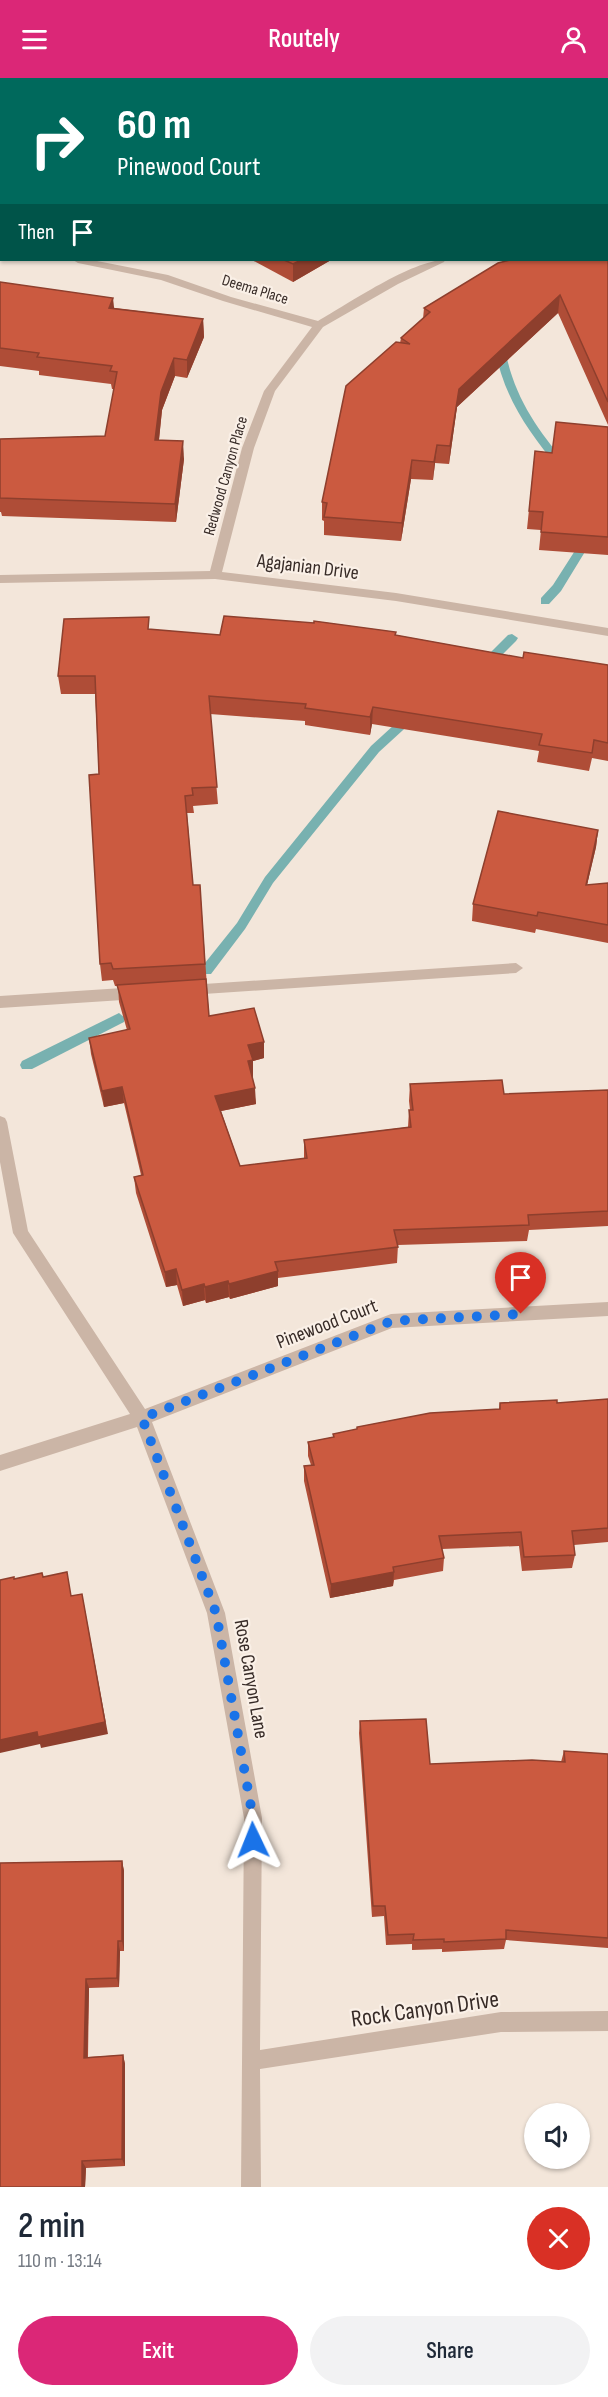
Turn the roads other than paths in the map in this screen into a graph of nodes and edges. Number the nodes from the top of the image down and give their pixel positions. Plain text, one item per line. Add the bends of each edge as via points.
1 (83, 261) edge
2 (439, 261) edge
3 (319, 325) junction
4 (215, 574) junction
5 (0, 579) edge
6 (608, 632) edge
7 (516, 968) dead end
8 (176, 991) edge
9 (152, 992) edge
10 (0, 1002) edge
11 (0, 1122) edge
12 (608, 1309) edge
13 (142, 1418) junction
14 (0, 1463) edge
15 (608, 2021) edge
16 (250, 2061) junction
17 (251, 2187) edge

1 - 3 street, Deema Place via 164,277
2 - 3 street, Redwood Canyon Place
3 - 4 street, Redwood Canyon Place via 270,391 248,448
4 - 5 street, Agajanian Drive
4 - 6 street, Agajanian Drive via 396,597
7 - 8 street
9 - 10 street
11 - 13 street, Rose Canyon Lane via 21,1233
12 - 13 street, Pinewood Court via 392,1321
13 - 14 street, Pinewood Court
13 - 16 street, Rose Canyon Lane via 216,1613 253,1818
15 - 16 street, Rock Canyon Drive via 501,2022
16 - 17 street, Rose Canyon Lane

